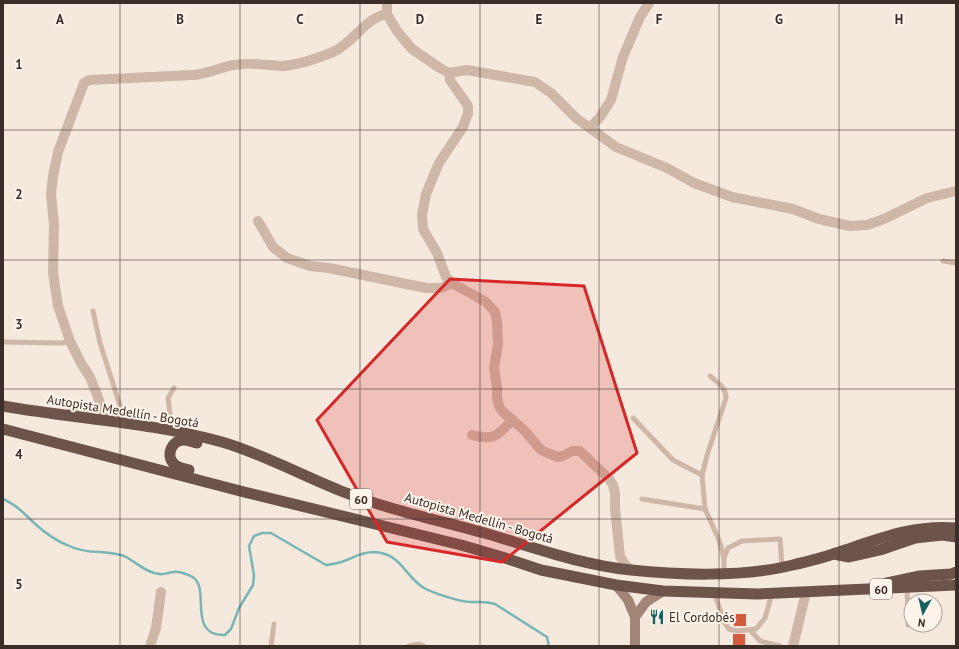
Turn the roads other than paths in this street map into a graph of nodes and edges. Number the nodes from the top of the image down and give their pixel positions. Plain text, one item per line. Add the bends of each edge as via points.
1 (387, 3) edge
2 (649, 3) edge
3 (387, 14) junction
4 (449, 73) junction
5 (590, 128) junction
6 (956, 191) edge
7 (258, 222) dead end
8 (943, 261) dead end
9 (956, 263) edge
10 (452, 283) junction
11 (93, 311) dead end
12 (70, 341) junction
13 (3, 342) edge
14 (710, 376) dead end
15 (174, 388) dead end
16 (3, 406) edge
17 (100, 411) junction
18 (68, 415) junction
19 (633, 418) dead end
20 (512, 420) junction
21 (126, 424) junction
22 (3, 429) edge
23 (174, 431) junction
24 (472, 435) dead end
25 (279, 463) junction
26 (702, 475) junction
27 (244, 492) junction
28 (642, 499) dead end
29 (705, 509) junction
30 (956, 528) edge
31 (956, 537) edge
32 (834, 554) junction
33 (724, 558) junction
34 (782, 568) junction
35 (630, 570) junction
36 (956, 572) edge
37 (724, 573) junction
38 (616, 585) junction
39 (956, 585) edge
40 (907, 587) junction
41 (874, 589) junction
42 (663, 591) junction
43 (161, 592) dead end
44 (714, 592) junction
45 (806, 592) junction
46 (907, 593) edge
47 (772, 594) junction
48 (635, 617) junction
49 (274, 624) dead end
50 (750, 630) junction
51 (796, 645) edge
52 (150, 646) edge
53 (271, 646) edge
54 (409, 646) edge
55 (424, 646) edge
56 (635, 646) edge
57 (780, 646) edge

1 - 3 street
2 - 5 street via 640,16 622,57 611,100
3 - 4 street via 412,50
3 - 12 street via 370,20 344,46 291,65 247,63 193,76 89,80 84,83 58,152 51,194 54,284 58,306
4 - 5 street via 466,70 535,82 551,92 576,118
4 - 10 street via 450,80 468,106 468,113 463,127 440,163 426,194 422,222 446,277
5 - 6 street via 616,147 694,183 732,197 793,209 834,224 867,225 927,198
7 - 10 street via 273,247 287,258 310,266 426,288 441,288
8 - 9 lane
10 - 20 street via 486,302 494,312 498,344 494,368 497,397 499,406
11 - 21 lane via 100,343
12 - 13 lane
12 - 17 street via 90,377 100,403
14 - 26 lane via 724,388 726,398
15 - 23 lane via 168,398
16 - 18 highway, Autopista Medellín - Bogotá / 60
17 - 18 street via 77,408
17 - 21 street via 118,415
18 - 21 highway, Autopista Medellín - Bogotá / 60
19 - 26 lane via 673,460
20 - 24 street via 502,432 492,438
20 - 35 street via 541,450 557,457 572,451 580,451 609,479 615,493 620,556
21 - 23 highway, Autopista Medellín - Bogotá / 60
22 - 27 highway, 60
23 - 25 highway, Autopista Medellín - Bogotá / 60 via 225,443
25 - 27 highway via 263,466 222,450 189,441 183,440 173,445 170,456 178,468 232,481
25 - 35 highway, Autopista Medellín - Bogotá / 60 via 338,490 402,512 485,533 574,560
26 - 29 lane
27 - 38 highway, 60 via 461,545 541,570
28 - 29 lane
29 - 33 lane
30 - 32 highway, Autopista Medellín - Bogotá / 60 via 907,530
31 - 32 highway via 942,535 915,538 849,557
32 - 34 highway, Autopista Medellín - Bogotá / 60
33 - 34 lane via 728,548 742,541 780,539
33 - 37 lane
34 - 37 highway, Autopista Medellín - Bogotá / 60
35 - 37 highway, Autopista Medellín - Bogotá / 60 via 668,574
36 - 41 highway via 893,581
38 - 42 highway, 60
38 - 48 main road via 628,600
39 - 40 highway, 60
40 - 41 highway, 60
40 - 46 lane
41 - 45 highway, 60
42 - 44 highway, 60
42 - 48 main road via 646,602
43 - 52 street via 156,628
44 - 47 highway, 60
44 - 50 lane via 724,622 729,629
45 - 47 highway, 60
45 - 51 street
47 - 50 lane via 765,618 756,629
48 - 56 main road
49 - 53 lane
50 - 57 lane via 760,641
54 - 55 lane

